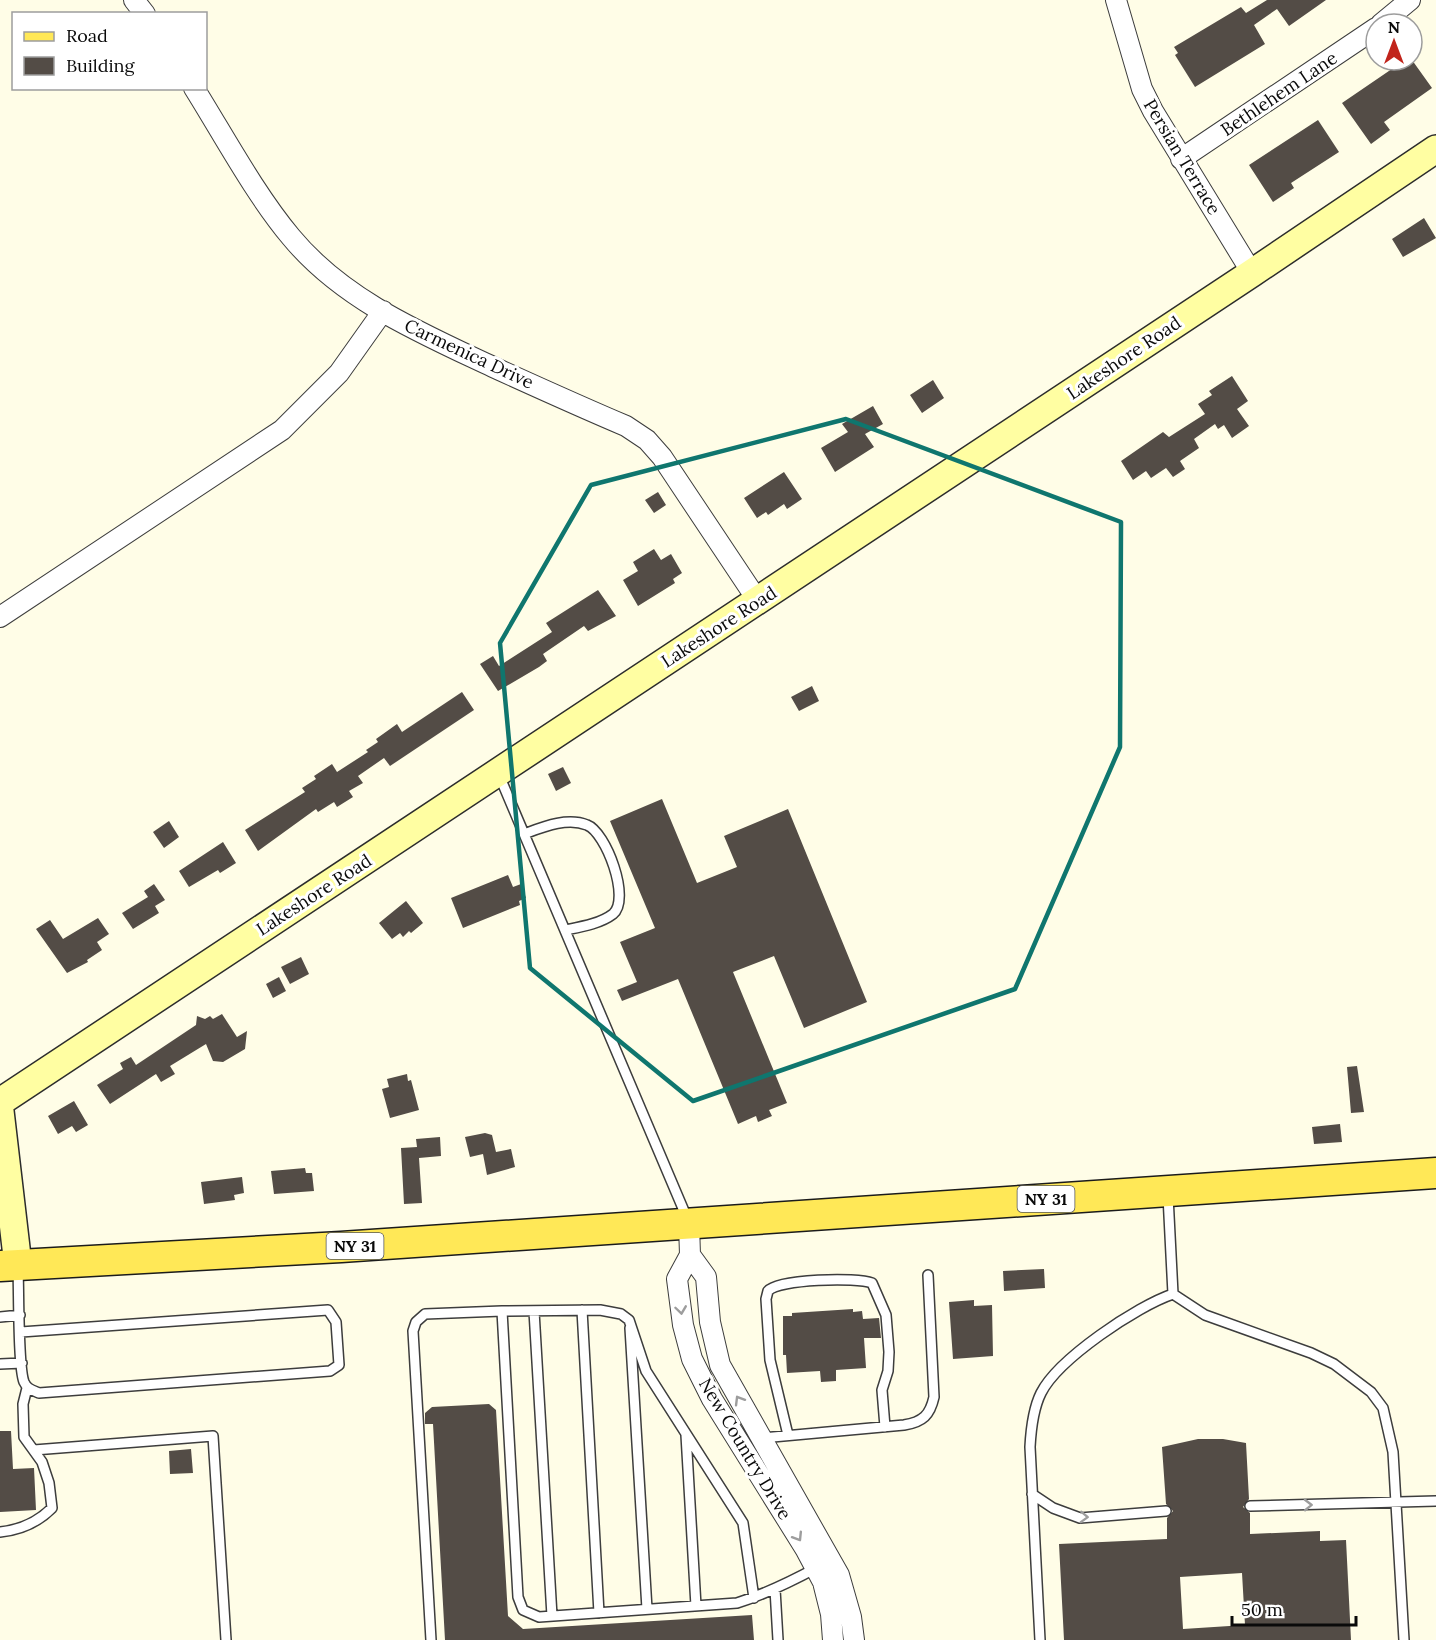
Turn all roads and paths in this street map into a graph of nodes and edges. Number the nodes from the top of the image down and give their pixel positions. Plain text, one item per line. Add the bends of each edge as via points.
1 (134, 0) edge
2 (1116, 0) edge
3 (1410, 0) edge
4 (143, 12) edge
5 (1396, 12) edge
6 (1364, 36) edge
7 (195, 90) edge
8 (1436, 148) edge
9 (1180, 159) junction
10 (1252, 273) junction
11 (383, 311) junction
12 (758, 601) junction
13 (0, 617) edge
14 (498, 773) junction
15 (524, 834) junction
16 (565, 930) junction
17 (0, 1102) edge
18 (0, 1110) edge
19 (1436, 1173) edge
20 (1167, 1191) junction
21 (689, 1224) junction
22 (690, 1254) junction
23 (9, 1265) edge
24 (928, 1275) dead end
25 (1173, 1294) junction
26 (582, 1310) junction
27 (502, 1311) junction
28 (534, 1311) junction
29 (20, 1315) junction
30 (0, 1317) edge
31 (629, 1320) junction
32 (21, 1332) junction
33 (22, 1363) junction
34 (0, 1364) edge
35 (27, 1388) junction
36 (885, 1427) junction
37 (686, 1432) junction
38 (788, 1435) junction
39 (761, 1438) junction
40 (741, 1445) junction
41 (33, 1450) junction
42 (1032, 1494) junction
43 (1436, 1501) edge
44 (1396, 1503) junction
45 (1250, 1506) dead end
46 (1167, 1511) dead end
47 (0, 1532) edge
48 (824, 1564) junction
49 (775, 1589) junction
50 (754, 1598) junction
51 (696, 1606) junction
52 (647, 1610) junction
53 (599, 1612) junction
54 (552, 1616) junction
55 (226, 1640) edge
56 (431, 1640) edge
57 (778, 1640) edge
58 (833, 1640) edge
59 (854, 1640) edge
60 (1040, 1640) edge
61 (1404, 1640) edge

1 - 4 street
2 - 9 street, Persian Terrace via 1142,89
3 - 5 street
6 - 9 street, Bethlehem Lane
7 - 11 street, Carmenica Drive via 291,238 337,280
8 - 10 street, Lakeshore Road
9 - 10 street, Persian Terrace
10 - 12 street, Lakeshore Road
11 - 12 street, Carmenica Drive via 415,331 626,426 647,440
11 - 13 street via 339,373 282,430
12 - 14 street, Lakeshore Road
14 - 15 lane
14 - 17 street, Lakeshore Road
15 - 16 lane
15 - 16 lane via 569,822 587,825 597,833 614,867 620,902 614,914
16 - 21 lane
18 - 23 street
19 - 20 main road, NY 31
20 - 21 main road, NY 31
20 - 25 lane
21 - 22 street, New Country Drive
21 - 23 main road, NY 31
39 -> 22 street, New Country Drive via 720,1365 710,1322 706,1277
22 -> 40 street, New Country Drive via 677,1279 692,1359
23 - 29 lane
24 - 36 lane via 934,1397 930,1413 916,1423
25 - 42 lane via 1137,1310 1054,1373 1041,1393 1032,1422
25 - 44 lane via 1205,1315 1311,1353 1354,1377 1371,1392 1383,1408 1389,1429
26 - 28 lane
26 - 31 lane via 621,1314
26 - 53 lane
27 - 28 lane
27 - 54 lane via 518,1597 523,1610 530,1614
27 - 56 lane via 425,1314 413,1332
28 - 54 lane
29 - 30 lane
29 - 32 lane
31 - 37 lane via 646,1371
31 - 52 lane
32 - 33 lane
32 - 35 lane via 320,1310 328,1310 336,1322 339,1365 330,1371 39,1393
33 - 34 lane
33 - 35 lane
35 - 41 lane via 23,1404 24,1437
36 - 38 lane
36 - 38 lane via 882,1390 889,1352 886,1315 872,1283 779,1283 772,1285 766,1299 770,1360
37 - 50 lane via 743,1523
37 - 51 lane
38 - 39 lane
39 - 40 lane
39 - 48 street, New Country Drive
40 -> 48 street, New Country Drive
41 - 47 lane via 49,1483 52,1508 40,1521
41 - 55 lane via 213,1436
42 -> 46 lane via 1053,1508 1080,1518
42 - 60 lane
43 - 44 lane
45 -> 44 lane
44 - 61 lane
48 - 49 lane
48 - 58 street, New Country Drive via 823,1582
48 - 59 street, New Country Drive via 839,1575
49 - 50 lane
49 - 57 lane
50 - 51 lane via 737,1604
51 - 52 lane
52 - 53 lane
53 - 54 lane

